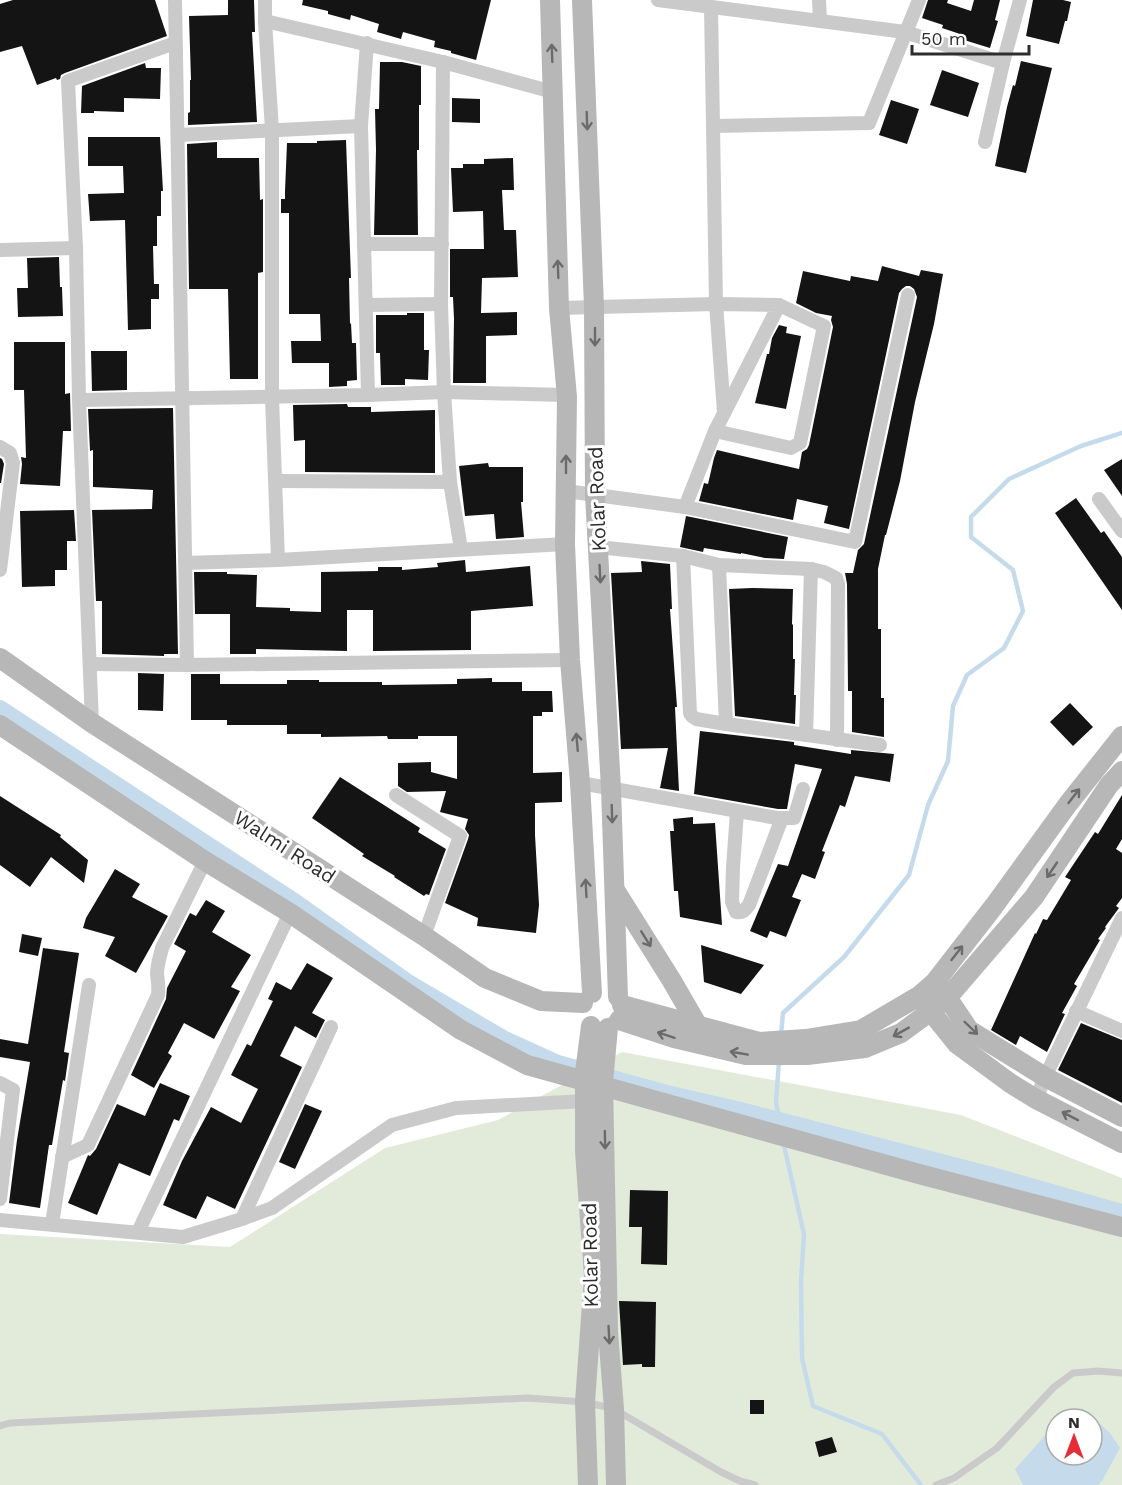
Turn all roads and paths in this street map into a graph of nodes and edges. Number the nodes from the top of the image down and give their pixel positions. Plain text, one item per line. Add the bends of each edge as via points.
1 (175, 0) edge
2 (265, 0) edge
3 (550, 0) edge
4 (582, 0) edge
5 (664, 0) edge
6 (819, 0) edge
7 (919, 0) edge
8 (1020, 0) edge
9 (733, 5) edge
10 (711, 7) junction
11 (265, 21) junction
12 (820, 21) junction
13 (905, 32) junction
14 (176, 43) junction
15 (367, 43) junction
16 (443, 62) junction
17 (1003, 63) junction
18 (553, 92) junction
19 (361, 126) junction
20 (713, 126) junction
21 (272, 130) junction
22 (178, 135) junction
23 (985, 142) dead end
24 (364, 244) junction
25 (442, 244) junction
26 (76, 248) junction
27 (0, 250) edge
28 (908, 295) dead end
29 (441, 304) junction
30 (716, 304) junction
31 (366, 305) junction
32 (779, 305) junction
33 (594, 307) junction
34 (559, 308) junction
35 (444, 392) junction
36 (368, 395) junction
37 (272, 397) junction
38 (567, 397) junction
39 (182, 399) junction
40 (79, 400) junction
41 (724, 414) junction
42 (715, 431) junction
43 (0, 447) edge
44 (276, 481) junction
45 (450, 482) junction
46 (566, 491) junction
47 (595, 495) junction
48 (1100, 499) dead end
49 (685, 507) junction
50 (1122, 531) edge
51 (565, 544) junction
52 (598, 547) junction
53 (460, 549) junction
54 (683, 556) junction
55 (278, 560) junction
56 (185, 563) junction
57 (719, 565) junction
58 (811, 569) junction
59 (0, 570) edge
60 (0, 658) edge
61 (570, 660) junction
62 (91, 664) junction
63 (187, 665) junction
64 (92, 723) junction
65 (726, 724) junction
66 (0, 725) edge
67 (806, 735) junction
68 (1122, 736) edge
69 (837, 740) junction
70 (880, 745) dead end
71 (1122, 771) edge
72 (580, 783) junction
73 (611, 789) junction
74 (803, 789) dead end
75 (396, 795) dead end
76 (737, 812) junction
77 (782, 818) junction
78 (205, 861) junction
79 (615, 890) junction
80 (290, 913) junction
81 (1122, 918) edge
82 (424, 936) junction
83 (935, 982) junction
84 (89, 985) dead end
85 (948, 997) junction
86 (588, 998) junction
87 (925, 1004) junction
88 (1076, 1011) junction
89 (608, 1023) junction
90 (698, 1026) junction
91 (331, 1027) dead end
92 (1122, 1031) edge
93 (716, 1040) junction
94 (1045, 1077) junction
95 (0, 1083) edge
96 (593, 1085) junction
97 (1036, 1099) junction
98 (1122, 1118) edge
99 (1122, 1143) edge
100 (62, 1157) junction
101 (0, 1199) edge
102 (242, 1219) junction
103 (0, 1220) edge
104 (52, 1224) junction
105 (1122, 1227) edge
106 (138, 1232) junction
107 (1122, 1373) edge
108 (585, 1402) junction
109 (614, 1410) junction
110 (0, 1426) edge
111 (588, 1485) edge
112 (616, 1485) edge
113 (755, 1485) edge
114 (936, 1485) edge

1 - 14 street
2 - 11 street
18 -> 3 street, Kolar Road
4 -> 33 street, Kolar Road
5 - 10 street
6 - 12 street
7 - 13 street
8 - 17 street
9 - 10 street
9 - 12 street
10 - 20 street
11 - 15 street
11 - 21 street
12 - 13 street
13 - 17 street
13 - 20 street via 869,123
14 - 22 street
14 - 26 street via 68,81
15 - 16 street
15 - 19 street
16 - 18 street
16 - 25 street
17 - 23 street
34 -> 18 street, Kolar Road
19 - 21 street
19 - 24 street
20 - 30 street
21 - 22 street
21 - 37 street
22 - 39 street
24 - 25 street
24 - 31 street
25 - 29 street
26 - 27 street
26 - 40 street
28 - 49 street via 855,542
29 - 31 street
29 - 35 street
30 - 32 street
30 - 33 street
30 - 41 street
31 - 36 street
32 - 41 street
32 - 42 street via 824,326 800,443 790,448
33 - 34 street
33 -> 47 street, Kolar Road
34 - 38 street, Kolar Road
35 - 36 street
35 - 38 street
35 - 45 street
36 - 37 street
37 - 39 street
37 - 44 street
46 -> 38 street, Kolar Road
39 - 40 street
39 - 56 street
40 - 62 street
41 - 42 street
42 - 49 street
43 - 59 street via 10,453 13,463
44 - 45 street
44 - 55 street
45 - 53 street
46 - 47 street
46 - 51 street, Kolar Road
47 - 49 street
47 - 52 street, Kolar Road
48 - 50 street
51 - 52 street
51 - 53 street
51 - 61 street, Kolar Road
52 - 54 street
52 -> 73 street, Kolar Road
53 - 55 street
54 - 57 street
54 - 65 street via 690,713 696,718
55 - 56 street
56 - 63 street
57 - 58 street
57 - 65 street
58 - 67 street
58 - 69 street via 831,575 837,584
60 - 64 street, Walmi Road
61 - 63 street
72 -> 61 street, Kolar Road
62 - 63 street
62 - 64 street
64 - 82 street, Walmi Road
65 - 67 street
66 - 78 street
67 - 69 street
83 -> 68 street
69 - 70 street
71 -> 85 street via 1034,897
72 - 73 street
86 -> 72 street, Kolar Road via 590,967
73 - 76 street
73 -> 79 street, Kolar Road
74 - 77 street via 794,818
75 - 82 street via 460,836
76 - 77 street
76 - 77 street via 732,902 740,913 749,905
78 - 80 street
78 - 100 street via 162,948 158,995 88,1145
79 - 89 street, Kolar Road
79 -> 90 street
80 - 96 street via 461,1030 527,1065
80 - 106 street
81 - 88 street
82 - 86 street, Walmi Road via 485,978 541,1001
83 - 85 street
83 - 87 street
84 - 100 street
85 - 87 street
85 -> 94 street via 969,1029
86 - 89 street, Kolar Road via 583,1011 585,1019
86 - 89 street, Walmi Road via 598,990 613,993
87 - 93 street via 806,1047
87 - 97 street via 957,1044
88 - 92 street
88 - 94 street
89 - 90 street
93 -> 89 street via 674,1038
89 - 96 street, Kolar Road
90 - 93 street
91 - 102 street
94 - 97 street
94 - 98 street
95 - 101 street via 13,1090
96 - 102 street via 456,1108 392,1125 272,1208
96 - 105 street
96 - 108 street, Kolar Road via 585,1151 594,1276
96 -> 109 street, Kolar Road
99 -> 97 street
100 - 104 street
102 - 106 street via 183,1237
103 - 104 street
104 - 106 street
107 - 114 lane via 1073,1373 1054,1387 997,1448 954,1478
108 - 109 lane
108 - 110 lane via 527,1398
108 - 111 street, Kolar Road
109 - 112 street, Kolar Road
109 - 113 lane via 721,1472

